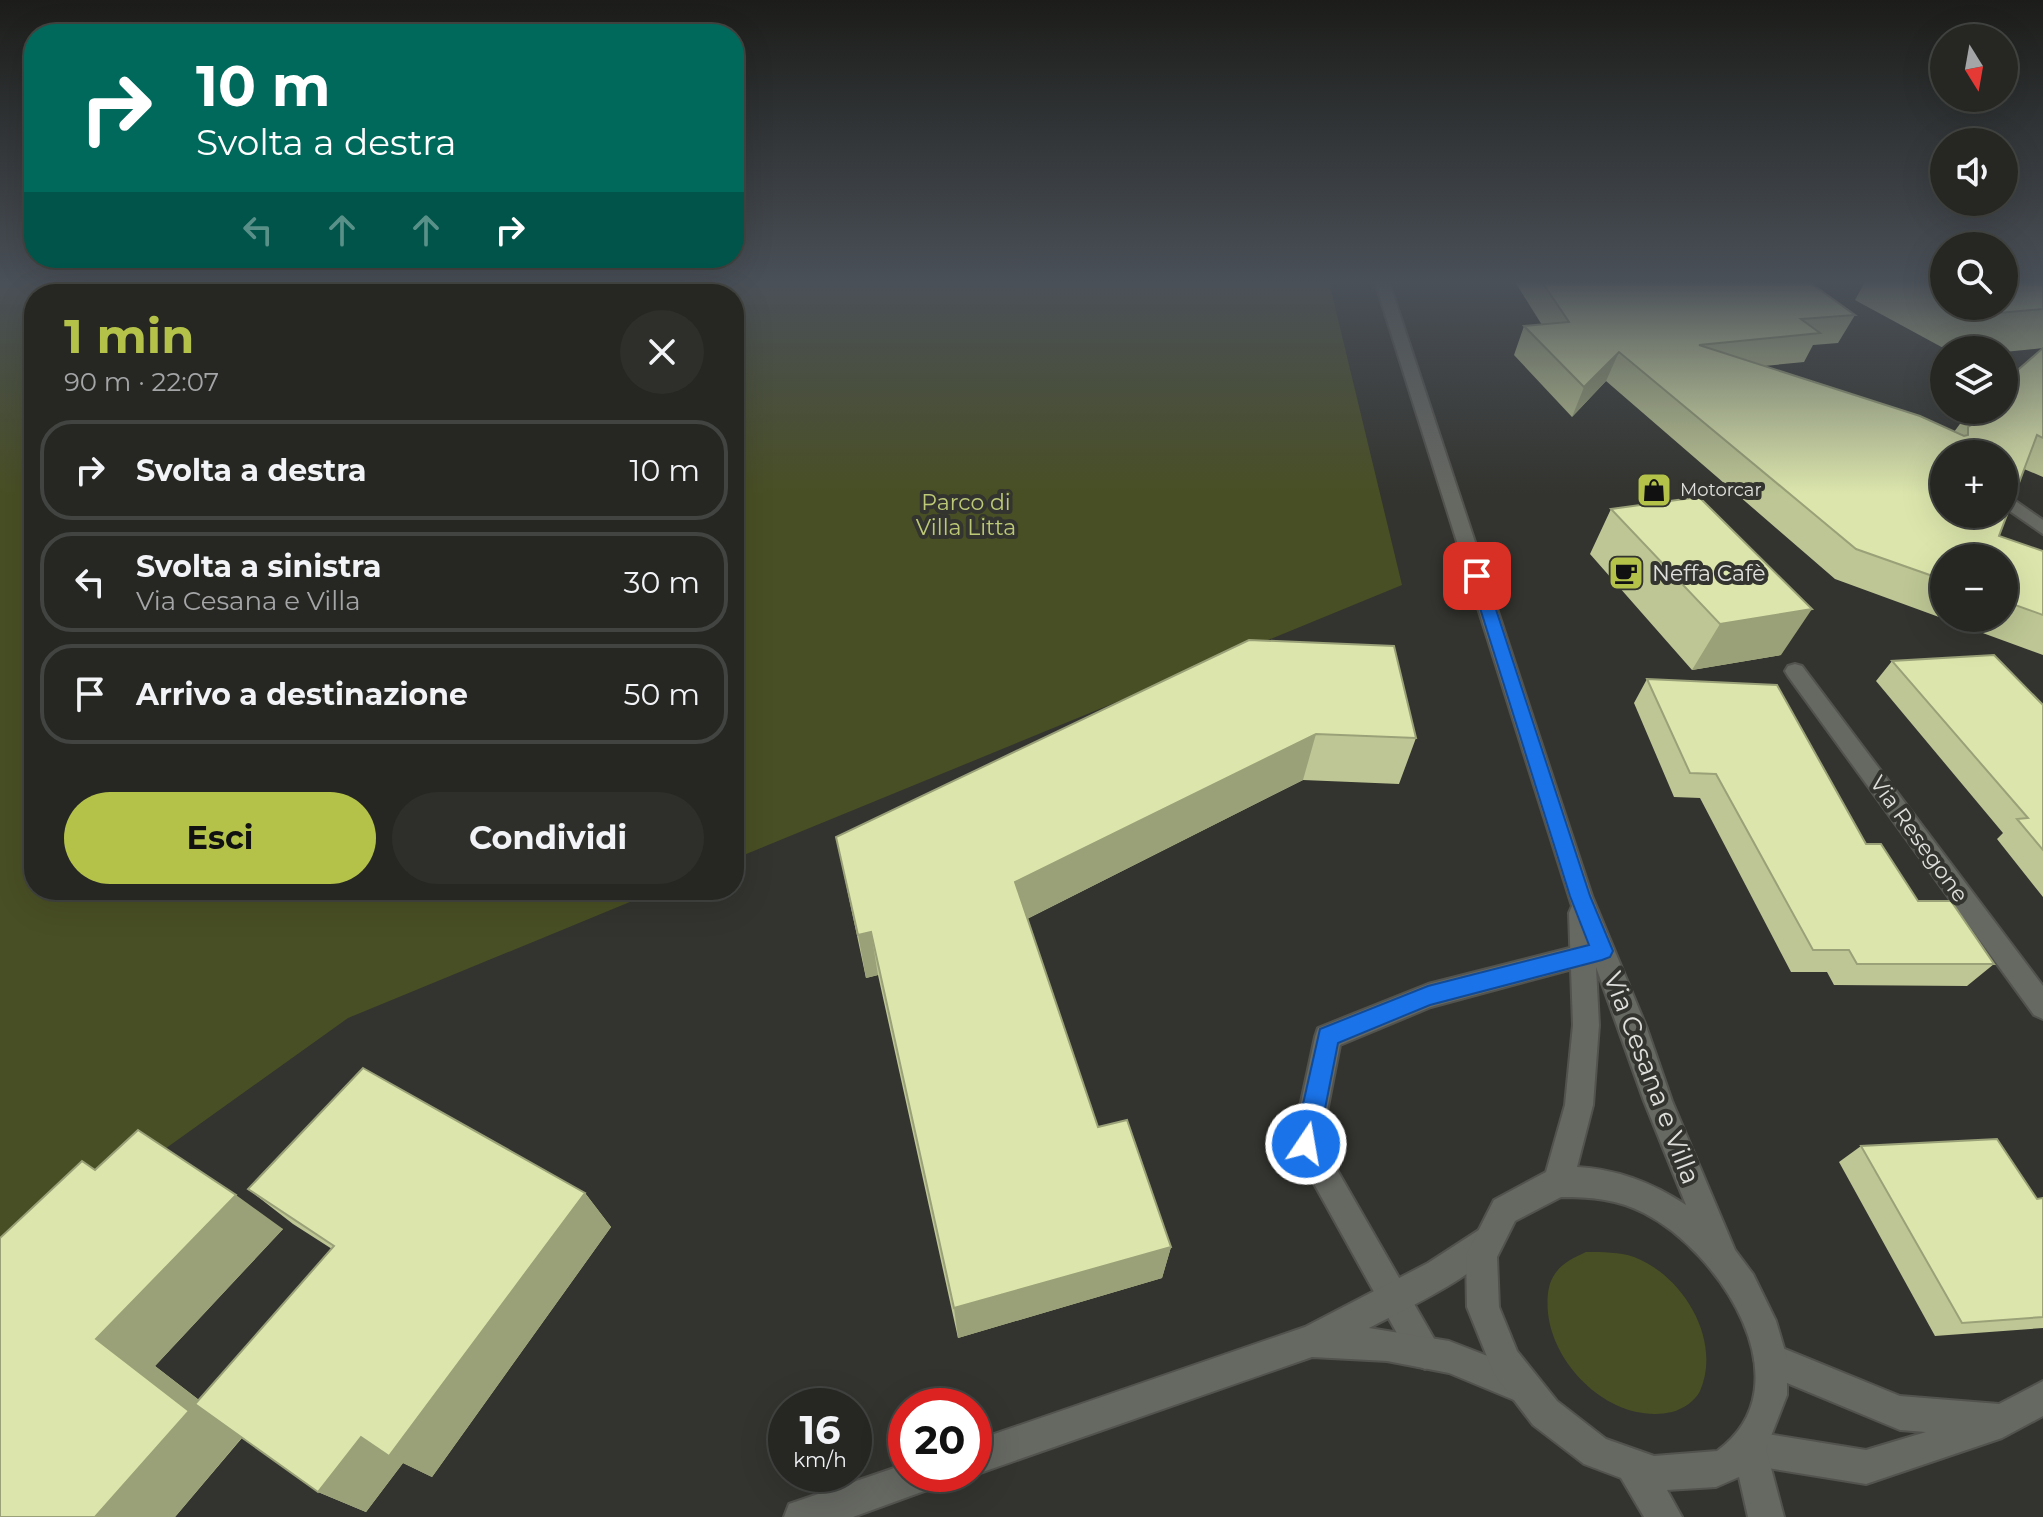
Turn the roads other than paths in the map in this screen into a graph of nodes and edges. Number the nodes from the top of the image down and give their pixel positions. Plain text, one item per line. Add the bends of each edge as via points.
1 (1405, 353) edge
2 (2018, 509) edge
3 (2043, 529) edge
4 (1795, 671) edge
5 (1592, 953) junction
6 (2043, 1007) edge
7 (1558, 1182) junction
8 (1485, 1241) junction
9 (1723, 1259) junction
10 (1395, 1297) junction
11 (1312, 1341) junction
12 (1425, 1353) junction
13 (1770, 1359) junction
14 (1514, 1383) junction
15 (2043, 1398) edge
16 (2002, 1421) junction
17 (1749, 1448) junction
18 (992, 1452) edge
19 (1636, 1473) junction
20 (888, 1487) edge
21 (802, 1517) edge
22 (1664, 1517) edge
23 (1766, 1517) edge

1 - 5 main road, Via Cesana e Villa via 1580,896
2 - 3 main road
4 - 6 main road, Via Resegone
5 - 7 main road, Via Cesana e Villa via 1579,1105
5 - 9 main road, Via Cesana e Villa
5 - 10 main road via 1428,996 1328,1037 1306,1144
7 - 8 main road via 1513,1201 1496,1218
7 - 9 main road via 1591,1182 1649,1200 1694,1229
8 - 10 main road
8 - 14 main road via 1479,1284 1488,1334
9 - 13 main road via 1762,1324
10 - 11 main road
10 - 12 main road
11 - 12 main road
11 - 18 main road
12 - 14 main road
13 - 16 main road via 1900,1413
13 - 17 main road via 1771,1392
14 - 19 main road via 1569,1438
15 - 16 main road
16 - 17 main road via 1866,1467
17 - 19 main road via 1719,1470 1679,1478
17 - 23 main road
19 - 22 main road
20 - 21 main road

